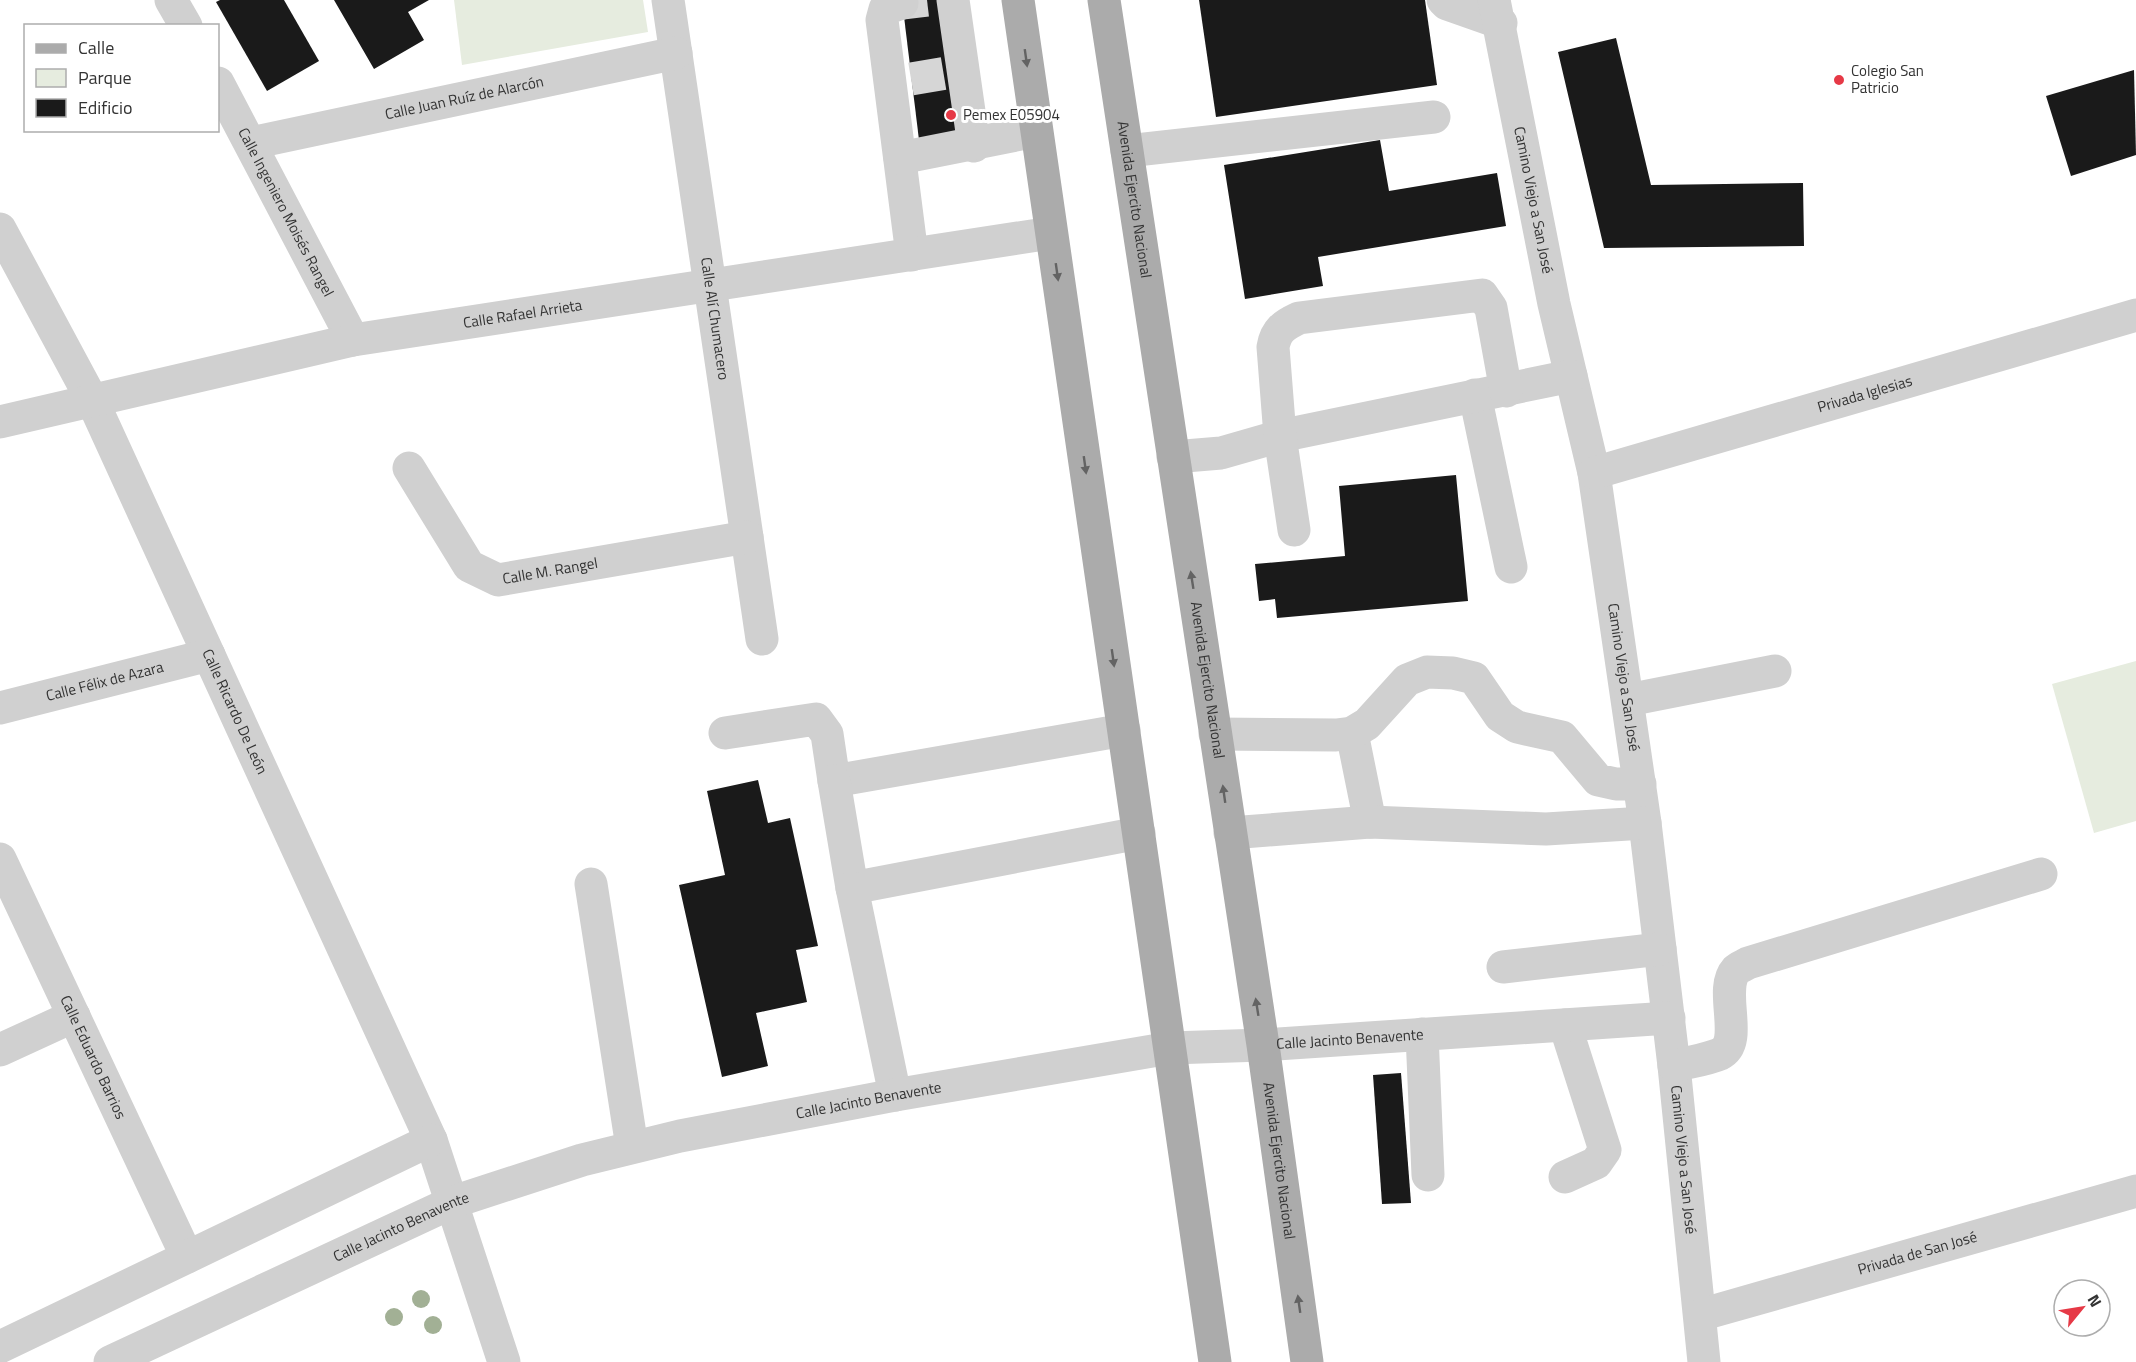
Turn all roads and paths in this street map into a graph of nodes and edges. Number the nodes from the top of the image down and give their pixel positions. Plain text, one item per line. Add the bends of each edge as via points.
1 (171, 0) edge
2 (668, 0) edge
3 (953, 0) edge
4 (1018, 0) edge
5 (1104, 0) edge
6 (1443, 0) edge
7 (902, 3) dead end
8 (1498, 11) edge
9 (185, 24) edge
10 (676, 53) junction
11 (219, 85) edge
12 (1434, 117) dead end
13 (1036, 131) junction
14 (251, 143) junction
15 (974, 146) junction
16 (1127, 151) junction
17 (900, 158) junction
18 (0, 230) edge
19 (1051, 233) junction
20 (912, 255) junction
21 (709, 286) junction
22 (2136, 315) edge
23 (353, 340) junction
24 (1571, 376) junction
25 (1491, 393) junction
26 (93, 402) junction
27 (0, 422) edge
28 (1280, 436) junction
29 (1173, 457) junction
30 (409, 468) dead end
31 (1594, 473) junction
32 (1294, 530) dead end
33 (747, 537) junction
34 (1511, 567) dead end
35 (762, 639) dead end
36 (209, 655) junction
37 (1775, 671) dead end
38 (1628, 700) junction
39 (0, 708) edge
40 (1124, 730) junction
41 (725, 733) dead end
42 (1352, 733) junction
43 (1215, 734) junction
44 (834, 781) junction
45 (1640, 783) junction
46 (1370, 822) junction
47 (1645, 823) junction
48 (1139, 833) junction
49 (1230, 833) junction
50 (0, 859) edge
51 (2042, 874) dead end
52 (591, 884) dead end
53 (852, 888) junction
54 (1660, 949) junction
55 (1503, 967) dead end
56 (74, 1016) junction
57 (1669, 1018) junction
58 (1565, 1025) junction
59 (1422, 1034) junction
60 (1263, 1045) junction
61 (1170, 1048) junction
62 (0, 1050) edge
63 (1674, 1066) junction
64 (896, 1095) junction
65 (431, 1140) junction
66 (632, 1148) junction
67 (1428, 1175) dead end
68 (1565, 1177) dead end
69 (2136, 1191) edge
70 (453, 1202) junction
71 (187, 1257) junction
72 (1700, 1315) junction
73 (0, 1347) edge
74 (154, 1352) edge
75 (110, 1362) edge
76 (504, 1362) edge
77 (1215, 1362) edge
78 (1307, 1362) edge
79 (1704, 1362) edge

1 - 9 street
2 - 10 street, Calle Alí Chumacero
3 - 15 street via 958,71
4 -> 13 main road
5 - 16 main road, Avenida Ejercito Nacional
6 - 8 street via 1447,4
7 - 17 street via 885,9 882,20 901,80
8 - 24 street, Camino Viejo a San José
10 - 14 street, Calle Juan Ruíz de Alarcón
10 - 21 street, Calle Alí Chumacero
11 - 14 street, Calle Ingeniero Moisés Rangel
12 - 16 street
13 - 15 street
13 - 19 main road
14 - 23 street, Calle Ingeniero Moisés Rangel
15 - 17 street
16 - 29 main road, Avenida Ejercito Nacional
17 - 20 street
18 - 26 street, Calle Ricardo De León
19 - 20 street, Calle Rafael Arrieta
19 -> 40 main road
20 - 21 street, Calle Rafael Arrieta
21 - 23 street, Calle Rafael Arrieta
21 - 33 street, Calle Alí Chumacero
22 - 31 street, Privada Iglesias
23 - 26 street, Calle Rafael Arrieta
24 - 25 street
24 - 31 street, Camino Viejo a San José
25 - 28 street
25 - 28 street via 1491,308 1482,296 1299,318 1279,330 1273,347
25 - 34 street
26 - 27 street, Calle Rafael Arrieta
26 - 36 street, Calle Ricardo De León
28 - 29 street via 1221,453
28 - 32 street
43 -> 29 main road, Avenida Ejercito Nacional
30 - 33 street, Calle M. Rangel via 469,566 498,580
31 - 38 street, Camino Viejo a San José
33 - 35 street, Calle Alí Chumacero
36 - 39 street, Calle Félix de Azara
36 - 65 street, Calle Ricardo De León
37 - 38 street
38 - 45 street, Camino Viejo a San José
40 - 44 street
40 - 48 main road
41 - 44 street via 816,719 827,734
42 - 43 street
42 - 45 street via 1367,724 1407,680 1427,672 1453,673 1474,678 1500,716 1517,727 1562,737 1598,780
42 - 46 street
49 -> 43 main road, Avenida Ejercito Nacional
44 - 53 street
45 - 47 street, Camino Viejo a San José
46 - 47 street via 1546,829
46 - 49 street
47 - 54 street, Camino Viejo a San José
48 - 53 street
48 - 61 main road
60 -> 49 main road, Avenida Ejercito Nacional
50 - 56 street, Calle Eduardo Barrios
51 - 63 street via 1748,963 1735,971 1729,986 1729,1046 1721,1054
52 - 66 street
53 - 64 street
54 - 55 street
54 - 57 street, Camino Viejo a San José
56 - 62 street
56 - 71 street, Calle Eduardo Barrios
57 - 58 street, Calle Jacinto Benavente
57 - 63 street, Camino Viejo a San José
58 - 59 street, Calle Jacinto Benavente
58 - 68 street via 1605,1150 1596,1163
59 - 60 street, Calle Jacinto Benavente
59 - 67 street
60 - 61 street, Calle Jacinto Benavente
78 -> 60 main road, Avenida Ejercito Nacional
61 - 64 street, Calle Jacinto Benavente
61 - 77 main road
63 - 72 street, Camino Viejo a San José
64 - 66 street, Calle Jacinto Benavente
65 - 70 street, Calle Ricardo De León
65 - 71 street
66 - 70 street, Calle Jacinto Benavente
69 - 72 street, Privada de San José
70 - 74 street, Calle Jacinto Benavente
70 - 76 street, Calle Ricardo De León
71 - 73 street
72 - 79 street, Camino Viejo a San José
74 - 75 street, Calle Jacinto Benavente

